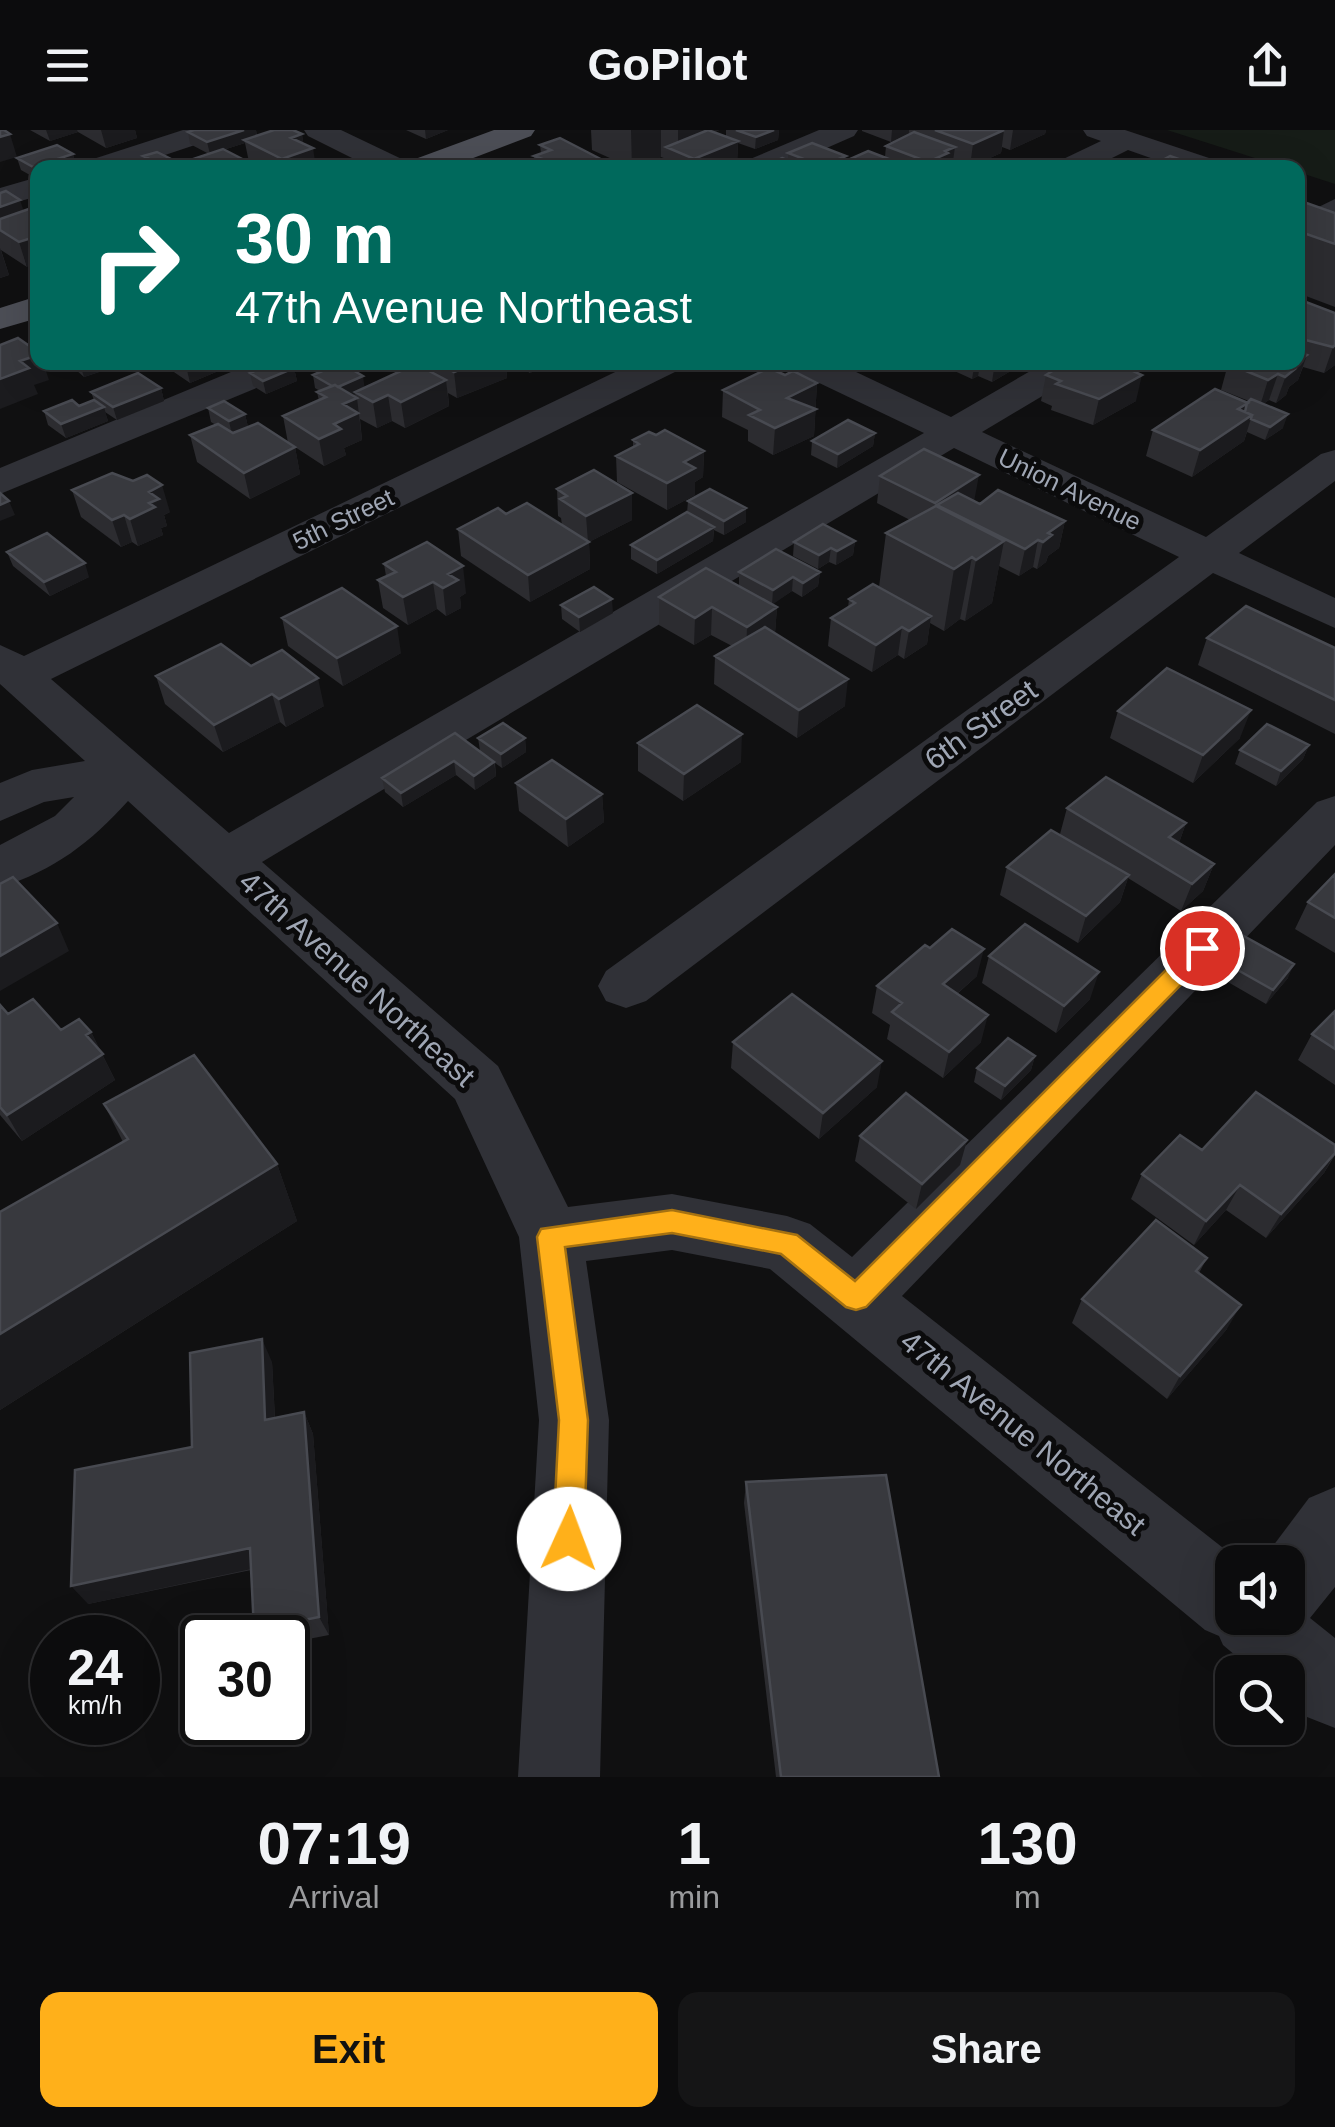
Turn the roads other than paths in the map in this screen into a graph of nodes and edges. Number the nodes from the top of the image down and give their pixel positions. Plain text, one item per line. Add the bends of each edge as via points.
1 (212, 130) edge
2 (318, 130) edge
3 (521, 130) edge
4 (844, 130) edge
5 (1111, 135) edge
6 (120, 160) edge
7 (380, 160) edge
8 (440, 160) edge
9 (773, 160) edge
10 (1078, 160) edge
11 (1186, 160) edge
12 (30, 189) edge
13 (0, 198) edge
14 (1305, 198) edge
15 (1334, 208) edge
16 (1305, 226) edge
17 (30, 309) edge
18 (0, 320) edge
19 (268, 370) edge
20 (649, 370) edge
21 (822, 370) edge
22 (1059, 370) edge
23 (953, 433) junction
24 (1335, 462) edge
25 (0, 482) edge
26 (1211, 556) junction
27 (1335, 616) edge
28 (10, 668) edge
29 (126, 771) junction
30 (0, 804) edge
31 (1335, 814) edge
32 (226, 860) junction
33 (0, 868) edge
34 (626, 986) dead end
35 (550, 1237) junction
36 (856, 1298) junction
37 (1335, 1524) edge
38 (1305, 1559) edge
39 (1215, 1576) edge
40 (1283, 1635) edge
41 (1335, 1690) edge
42 (559, 1777) edge

1 - 6 street
2 - 7 street
3 - 8 main road
4 - 9 street
5 - 10 street
5 - 11 street
12 - 13 street
14 - 15 street
15 - 16 street
17 - 18 main road
19 - 25 street
20 - 28 street, 5th Street
21 - 23 street, Union Avenue
22 - 23 street
23 - 26 street, Union Avenue
23 - 32 street
24 - 26 street, 6th Street
26 - 27 street, Union Avenue
26 - 34 street, 6th Street
28 - 29 street, 47th Avenue Northeast
29 - 30 street via 32,787
29 - 32 street, 47th Avenue Northeast
29 - 33 street via 73,829
31 - 36 street
32 - 35 street, 47th Avenue Northeast via 477,1083
35 - 36 street, 47th Avenue Northeast via 672,1222 787,1244
35 - 42 street via 574,1420
36 - 39 street, 47th Avenue Northeast
37 - 38 street
40 - 41 street, 47th Avenue Northeast

